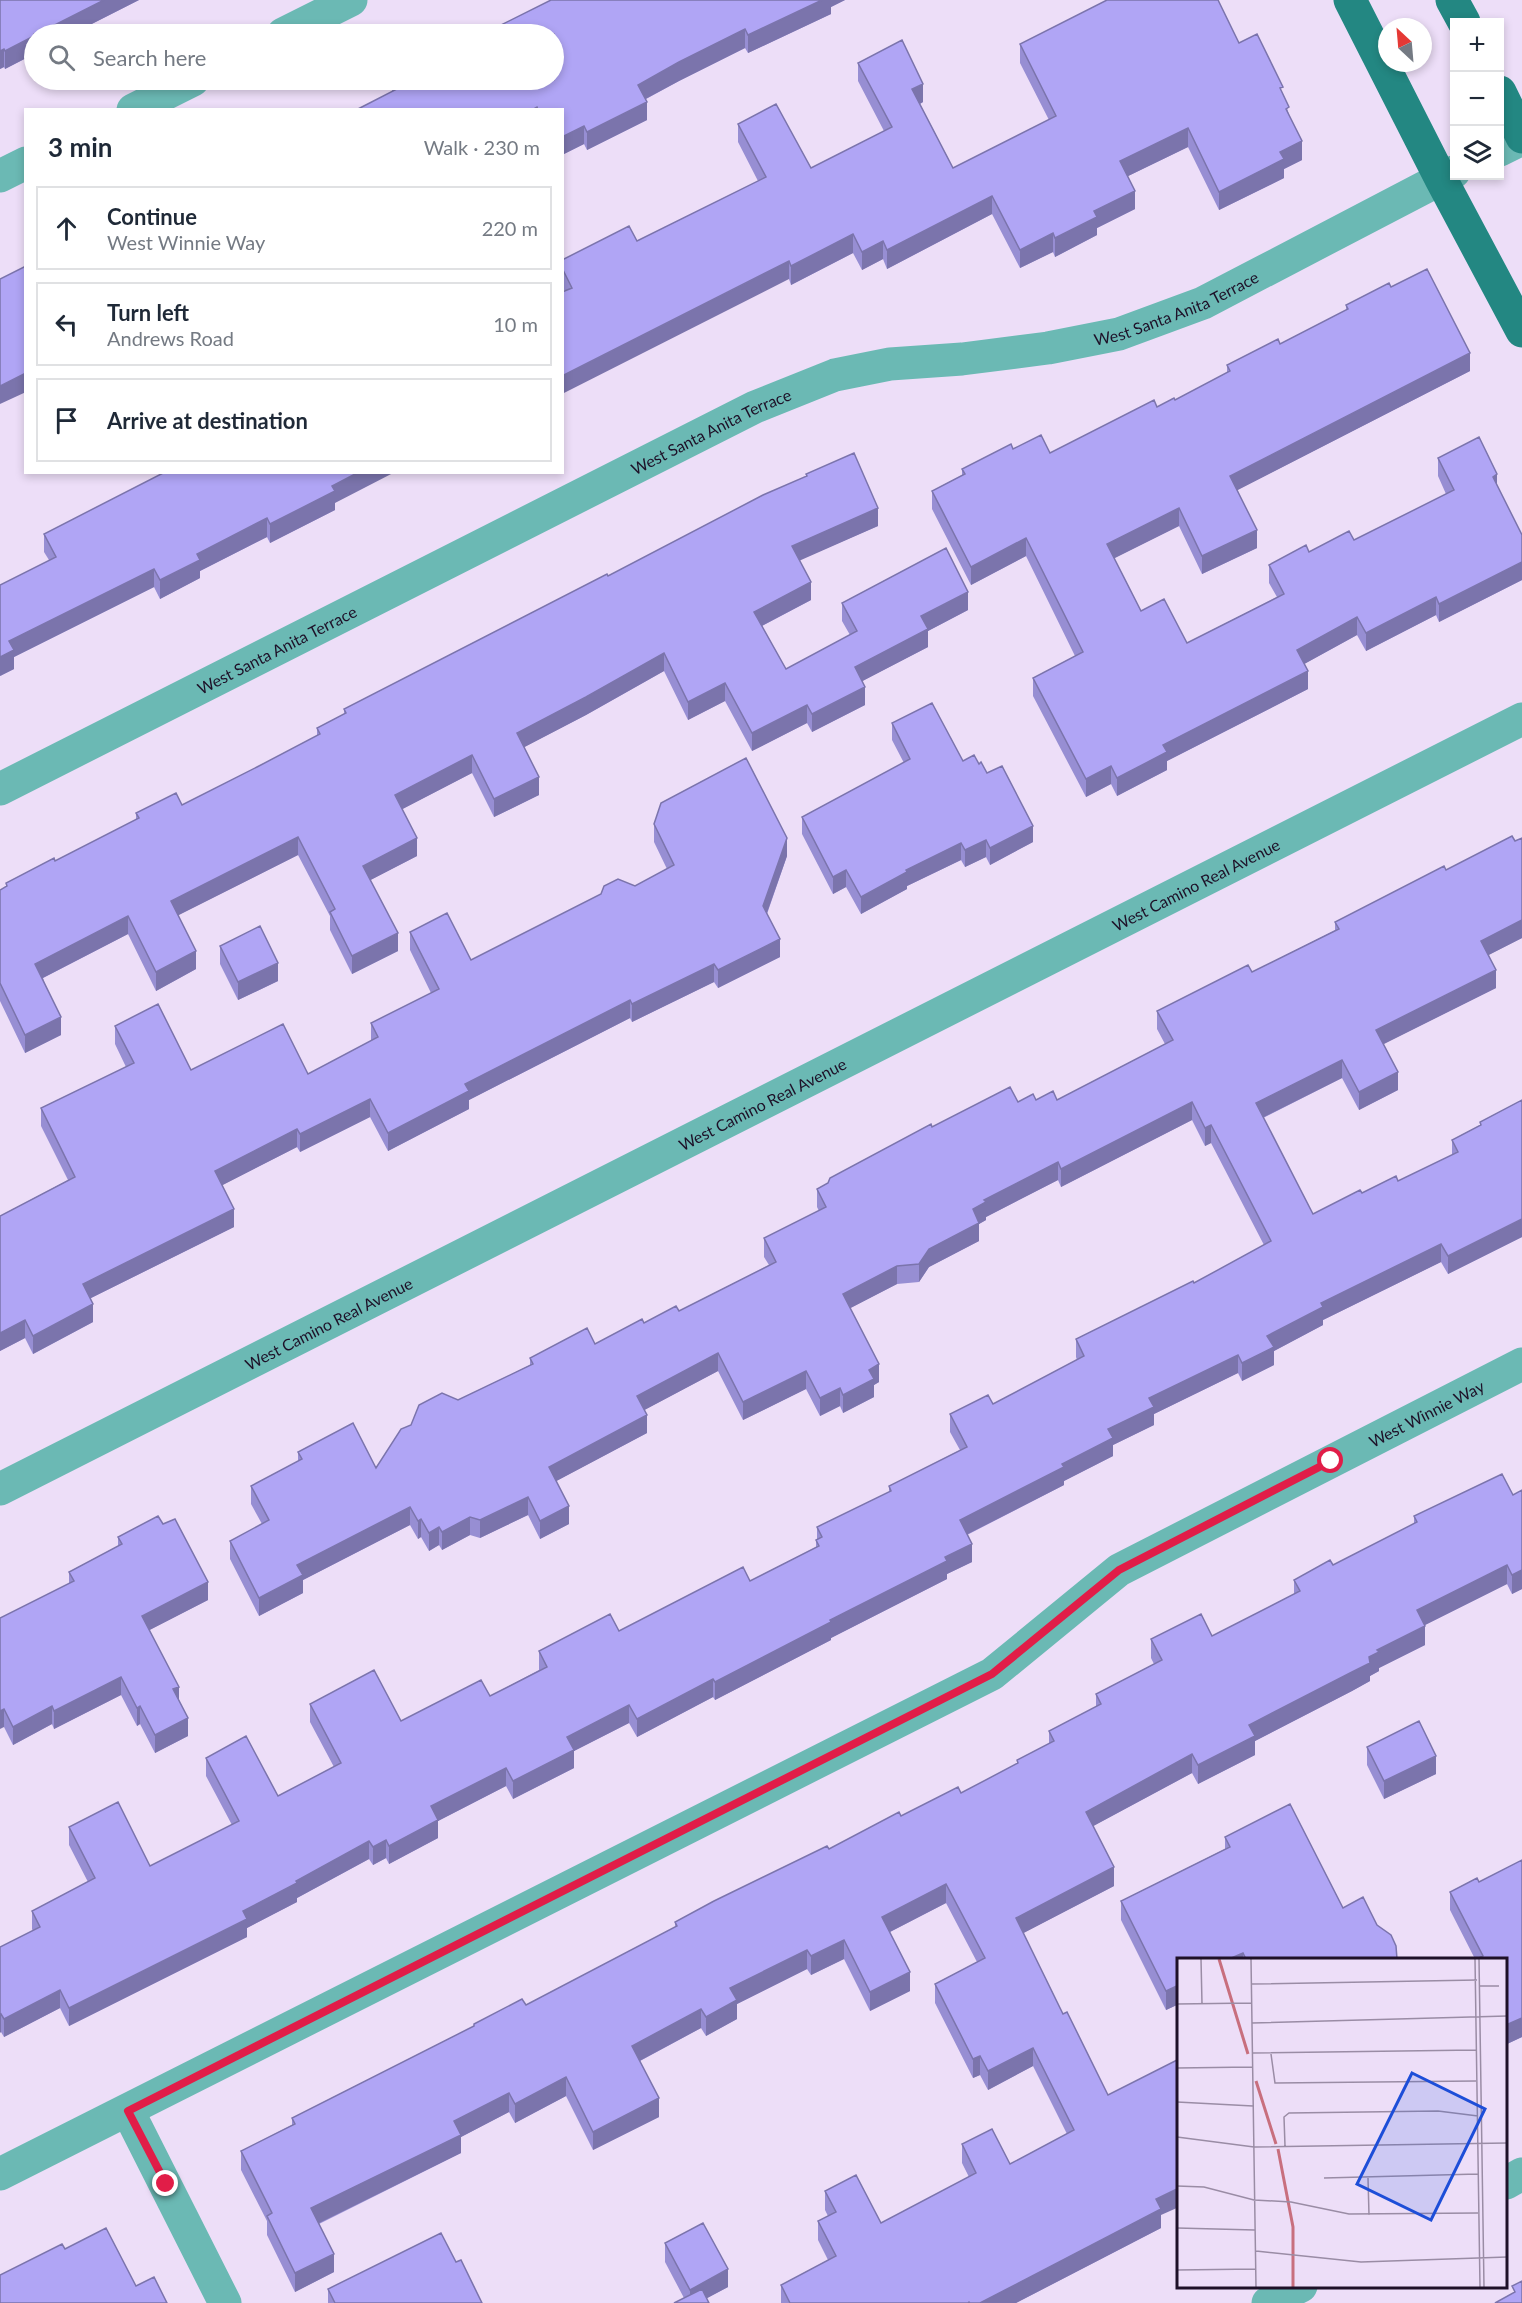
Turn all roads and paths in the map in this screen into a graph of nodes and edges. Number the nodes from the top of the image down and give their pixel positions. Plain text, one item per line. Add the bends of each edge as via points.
1 (351, 0) edge
2 (1350, 0) edge
3 (1452, 0) edge
4 (1462, 18) edge
5 (303, 24) edge
6 (173, 90) edge
7 (1504, 100) edge
8 (137, 108) edge
9 (1522, 138) edge
10 (1504, 148) edge
11 (24, 164) edge
12 (0, 176) edge
13 (1448, 176) edge
14 (1522, 331) edge
15 (1522, 719) edge
16 (0, 789) edge
17 (1522, 1364) edge
18 (0, 1489) edge
19 (128, 2111) junction
20 (0, 2174) edge
21 (1522, 2174) edge
22 (1507, 2182) edge
23 (1297, 2288) edge
24 (225, 2303) edge
25 (1268, 2303) edge

1 - 5 street
2 - 13 main road
3 - 4 main road
6 - 8 street
7 - 9 main road
9 - 10 street
11 - 12 street
13 - 14 main road
13 - 16 street, West Santa Anita Terrace via 1203,303 1119,334 1048,348 890,364 835,375 755,407
15 - 18 street, West Camino Real Avenue
17 - 19 street, West Winnie Way via 1119,1570 992,1674
19 - 20 street, West Winnie Way
19 - 24 street
21 - 22 street
23 - 25 street

